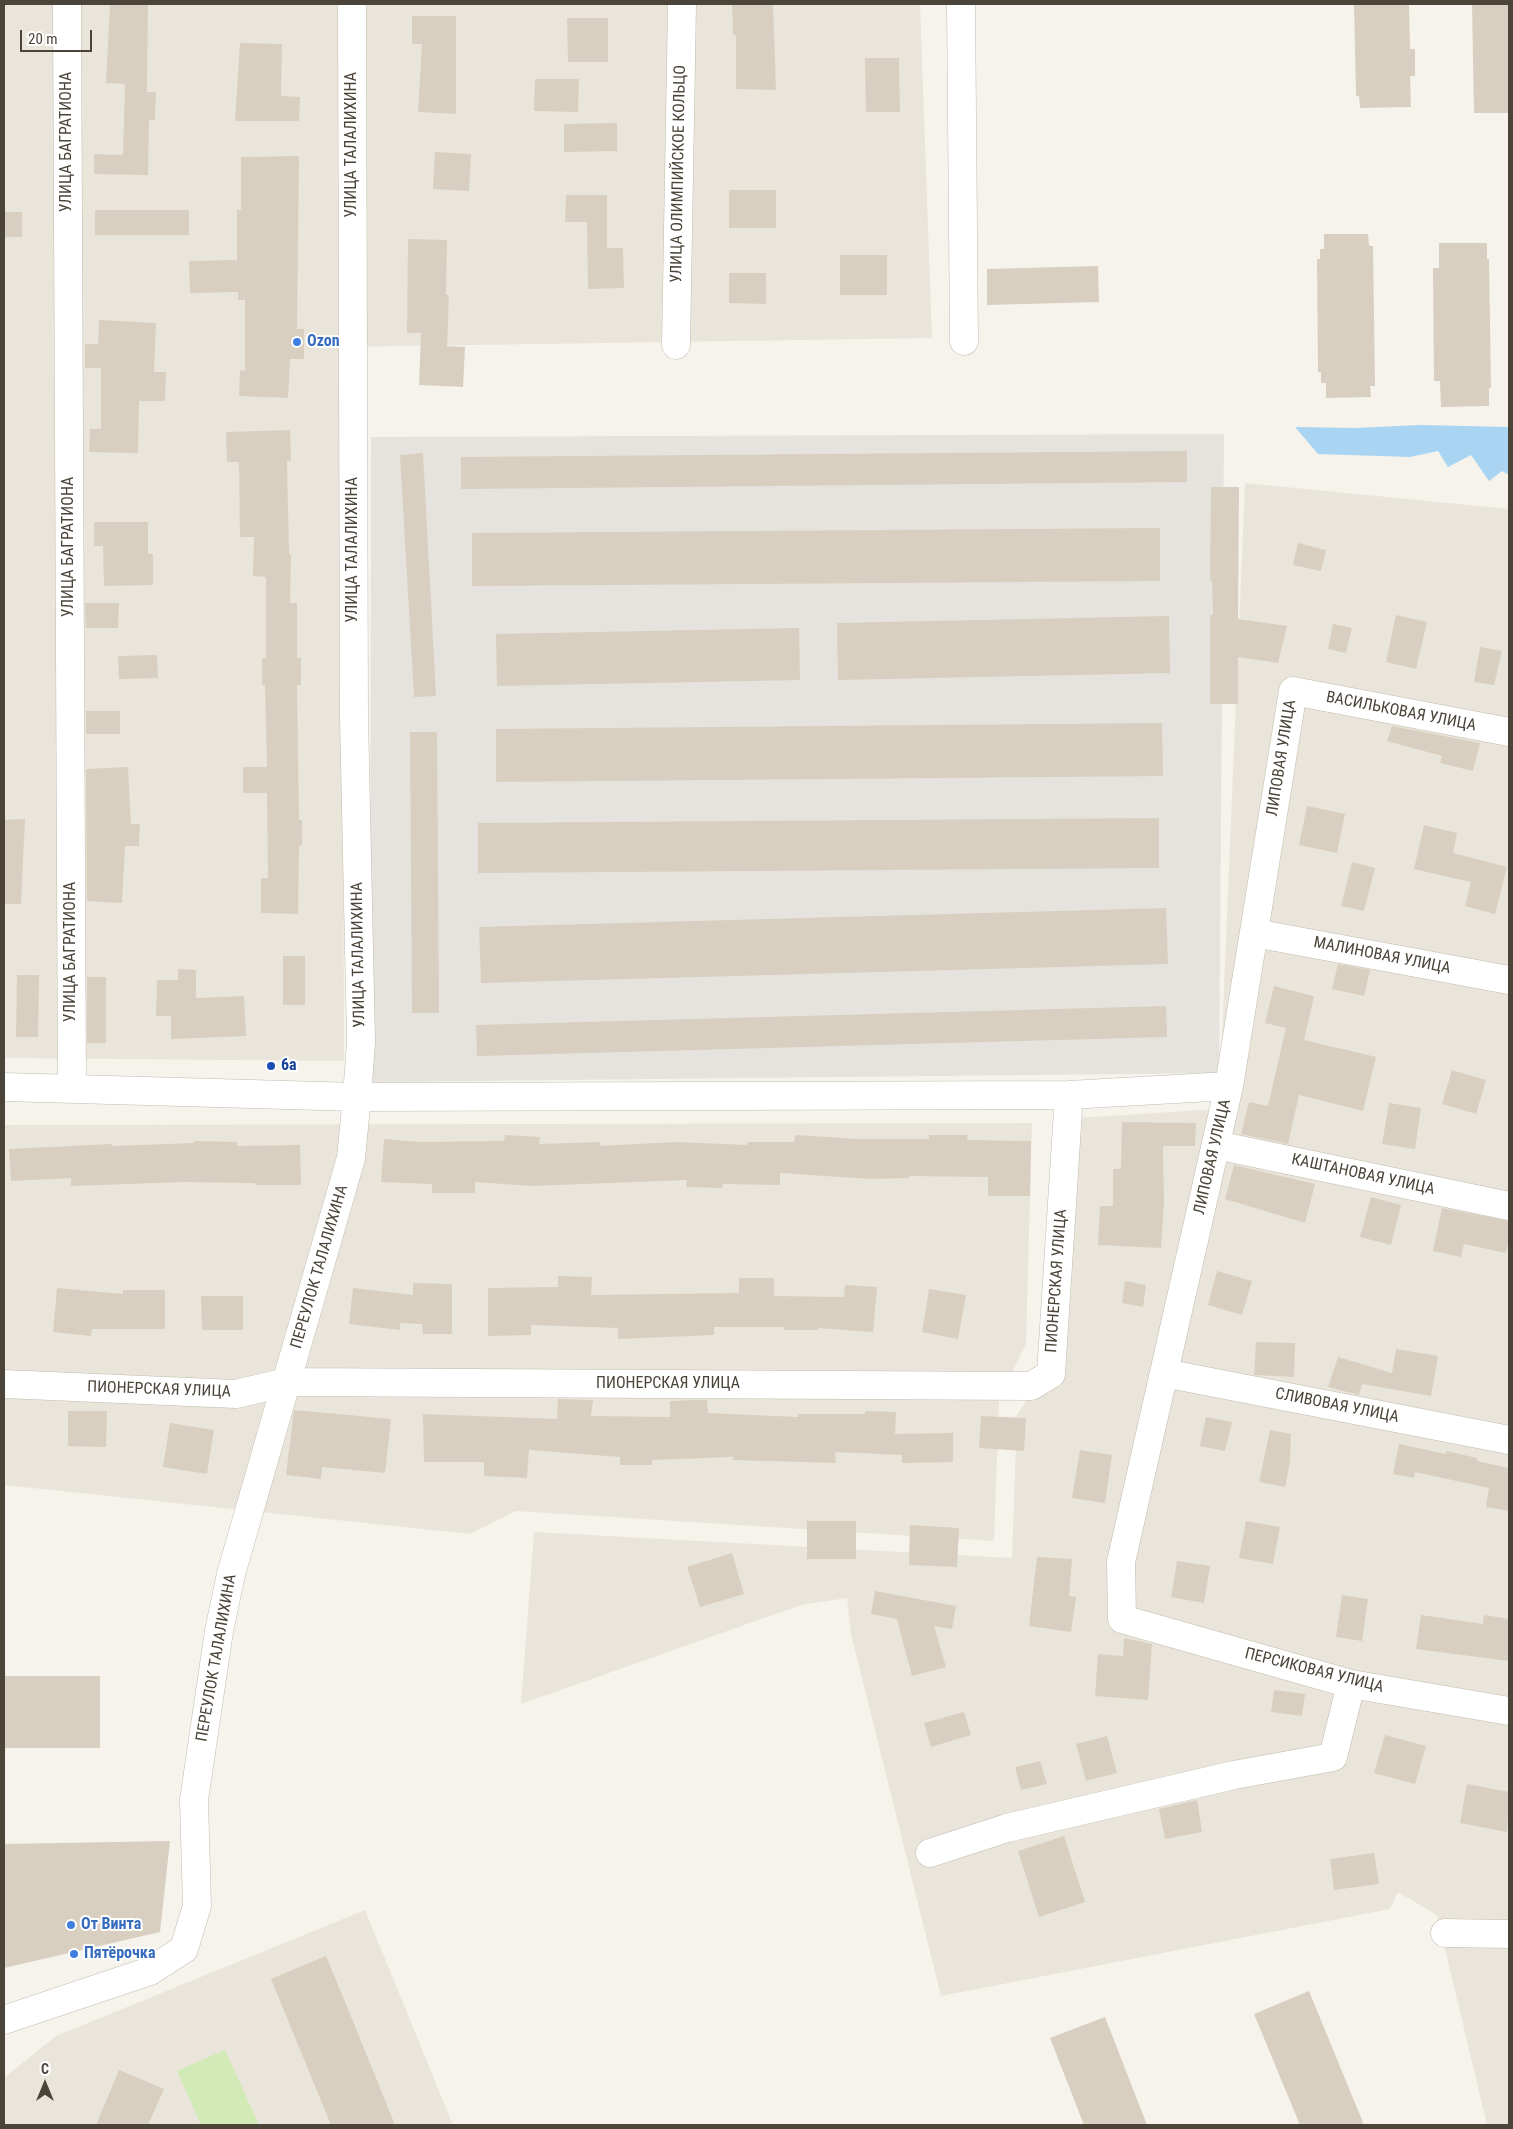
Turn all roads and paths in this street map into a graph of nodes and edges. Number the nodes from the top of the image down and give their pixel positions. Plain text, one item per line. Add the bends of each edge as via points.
1 (67, 4) edge
2 (352, 4) edge
3 (682, 4) edge
4 (961, 4) edge
5 (964, 340) dead end
6 (676, 345) dead end
7 (1293, 691) joint
8 (1509, 732) edge
9 (1254, 933) junction
10 (1509, 980) edge
11 (1229, 1086) junction
12 (4, 1087) edge
13 (72, 1089) junction
14 (1069, 1096) junction
15 (357, 1097) junction
16 (1216, 1145) junction
17 (1509, 1206) edge
18 (1164, 1373) junction
19 (287, 1382) junction
20 (4, 1384) edge
21 (1509, 1440) edge
22 (1122, 1620) joint
23 (1351, 1684) junction
24 (1509, 1711) edge
25 (930, 1853) dead end
26 (1445, 1934) dead end
27 (1509, 1934) edge
28 (4, 2020) edge

1 - 13 street, УЛИЦА БАГРАТИОНА
2 - 15 street, УЛИЦА ТАЛАЛИХИНА via 354,717 361,1042
3 - 6 street, УЛИЦА ОЛИМПИЙСКОЕ КОЛЬЦО
4 - 5 street
7 - 8 street, ВАСИЛЬКОВАЯ УЛИЦА
7 - 9 street, ЛИПОВАЯ УЛИЦА
9 - 10 street, МАЛИНОВАЯ УЛИЦА
9 - 11 street, ЛИПОВАЯ УЛИЦА
11 - 14 street
11 - 16 street, ЛИПОВАЯ УЛИЦА
12 - 13 street
13 - 15 street
14 - 15 street
14 - 19 street, ПИОНЕРСКАЯ УЛИЦА via 1051,1374 1031,1386
15 - 19 street, ПЕРЕУЛОК ТАЛАЛИХИНА via 351,1158
16 - 17 street, КАШТАНОВАЯ УЛИЦА
16 - 18 street, ЛИПОВАЯ УЛИЦА
18 - 21 street, СЛИВОВАЯ УЛИЦА
18 - 22 street, ЛИПОВАЯ УЛИЦА via 1121,1562
19 - 20 street, ПИОНЕРСКАЯ УЛИЦА via 236,1394
19 - 28 street, ПЕРЕУЛОК ТАЛАЛИХИНА via 231,1574 218,1631 194,1800 196,1906 184,1949 150,1971
22 - 23 street, ПЕРСИКОВАЯ УЛИЦА
23 - 24 street, ПЕРСИКОВАЯ УЛИЦА
23 - 25 street via 1333,1757 1007,1828
26 - 27 street

